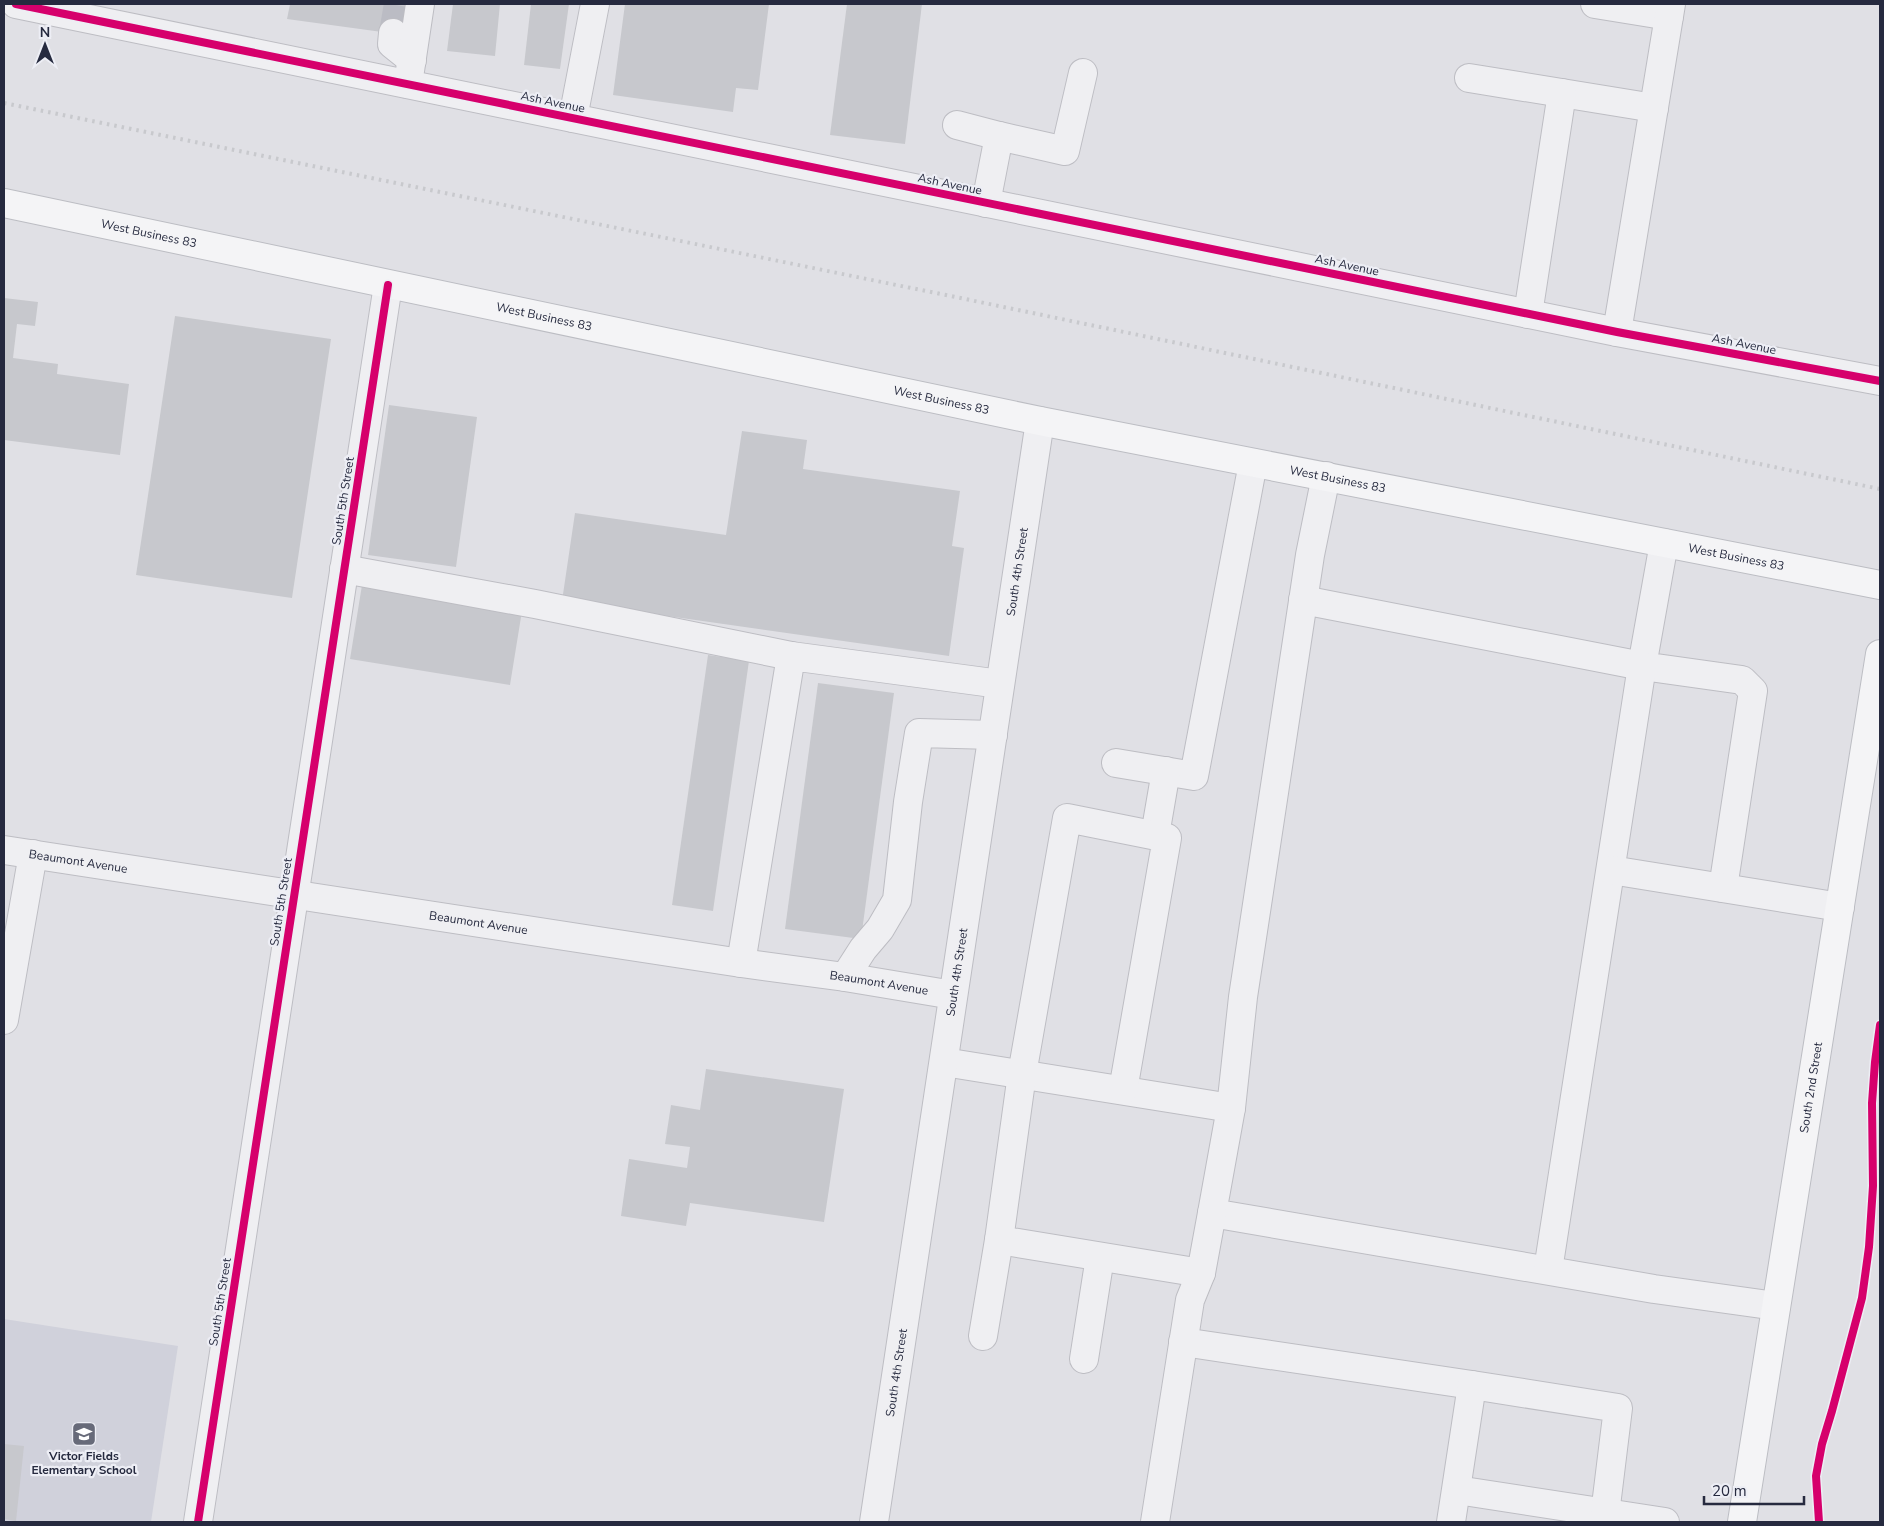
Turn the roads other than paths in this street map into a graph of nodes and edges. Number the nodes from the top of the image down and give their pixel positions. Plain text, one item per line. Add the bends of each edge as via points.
1 (16, 4) edge
2 (420, 4) edge
3 (595, 4) edge
4 (1595, 4) edge
5 (1670, 10) edge
6 (393, 33) tunnel mouth
7 (410, 72) junction
8 (1082, 73) dead end
9 (1469, 78) dead end
10 (1562, 93) junction
11 (1654, 108) junction
12 (573, 118) junction
13 (957, 125) dead end
14 (999, 136) junction
15 (986, 202) junction
16 (4, 203) edge
17 (388, 285) junction
18 (1528, 314) junction
19 (1618, 332) junction
20 (1880, 381) edge
21 (1040, 421) junction
22 (1253, 463) junction
23 (1326, 476) junction
24 (1664, 543) junction
25 (344, 569) junction
26 (1880, 585) edge
27 (1303, 600) junction
28 (1880, 654) edge
29 (791, 656) junction
30 (1642, 666) junction
31 (1000, 684) junction
32 (993, 735) junction
33 (1116, 763) dead end
34 (1166, 771) junction
35 (1155, 835) junction
36 (4, 850) edge
37 (34, 854) junction
38 (1610, 870) junction
39 (1723, 888) junction
40 (294, 894) junction
41 (1840, 906) junction
42 (741, 963) junction
43 (845, 977) junction
44 (954, 995) junction
45 (4, 1020) edge
46 (944, 1062) junction
47 (1022, 1074) junction
48 (1123, 1090) junction
49 (1232, 1108) junction
50 (1212, 1213) junction
51 (999, 1240) junction
52 (1100, 1257) junction
53 (1548, 1270) junction
54 (1201, 1273) junction
55 (1776, 1306) junction
56 (983, 1336) dead end
57 (1183, 1342) junction
58 (1084, 1359) dead end
59 (1472, 1385) junction
60 (1457, 1490) junction
61 (1604, 1518) edge
62 (192, 1521) edge
63 (874, 1522) edge
64 (1155, 1522) edge
65 (1451, 1522) edge
66 (1665, 1522) edge
67 (1742, 1522) edge

1 - 7 street, Ash Avenue
2 - 7 street
3 - 12 street
4 - 5 street
5 - 11 street
6 - 7 street via 392,44
7 - 12 street, Ash Avenue
8 - 14 street via 1065,151
9 - 10 street
10 - 11 street
10 - 18 street
11 - 19 street
12 - 15 street, Ash Avenue
13 - 14 street
14 - 15 street
15 - 18 street, Ash Avenue
16 - 17 main road, West Business 83
17 - 21 main road, West Business 83
17 - 25 street, South 5th Street
18 - 19 street, Ash Avenue
19 - 20 street, Ash Avenue
21 - 22 main road, West Business 83
21 - 31 street, South 4th Street
22 - 23 main road, West Business 83
22 - 34 street via 1194,776
23 - 24 main road, West Business 83
23 - 27 street
24 - 26 main road, West Business 83
24 - 30 street
25 - 29 street
25 - 40 street, South 5th Street
27 - 30 street
27 - 49 street via 1243,996
28 - 41 main road, South 2nd Street
29 - 31 street
29 - 42 street
30 - 38 street
30 - 39 street via 1742,680 1754,691
31 - 32 street, South 4th Street
32 - 43 street via 919,733 897,900
32 - 44 street, South 4th Street
33 - 34 street
34 - 35 street
35 - 47 street via 1067,818
35 - 48 street via 1167,838
36 - 37 street, Beaumont Avenue
37 - 40 street, Beaumont Avenue
37 - 45 street
38 - 39 street
38 - 53 street
39 - 41 street
40 - 42 street, Beaumont Avenue
40 - 62 street, South 5th Street
41 - 55 main road, South 2nd Street
42 - 43 street, Beaumont Avenue
43 - 44 street, Beaumont Avenue
44 - 46 street, South 4th Street
46 - 47 street
46 - 63 street, South 4th Street
47 - 48 street
47 - 51 street
48 - 49 street
49 - 50 street
50 - 53 street
50 - 54 street
51 - 52 street
51 - 56 street
52 - 54 street
52 - 58 street
53 - 55 street
54 - 57 street via 1190,1300
55 - 67 main road, South 2nd Street
57 - 59 street
57 - 64 street
59 - 60 street
59 - 61 street via 1618,1408
60 - 61 street
60 - 65 street
61 - 66 street

